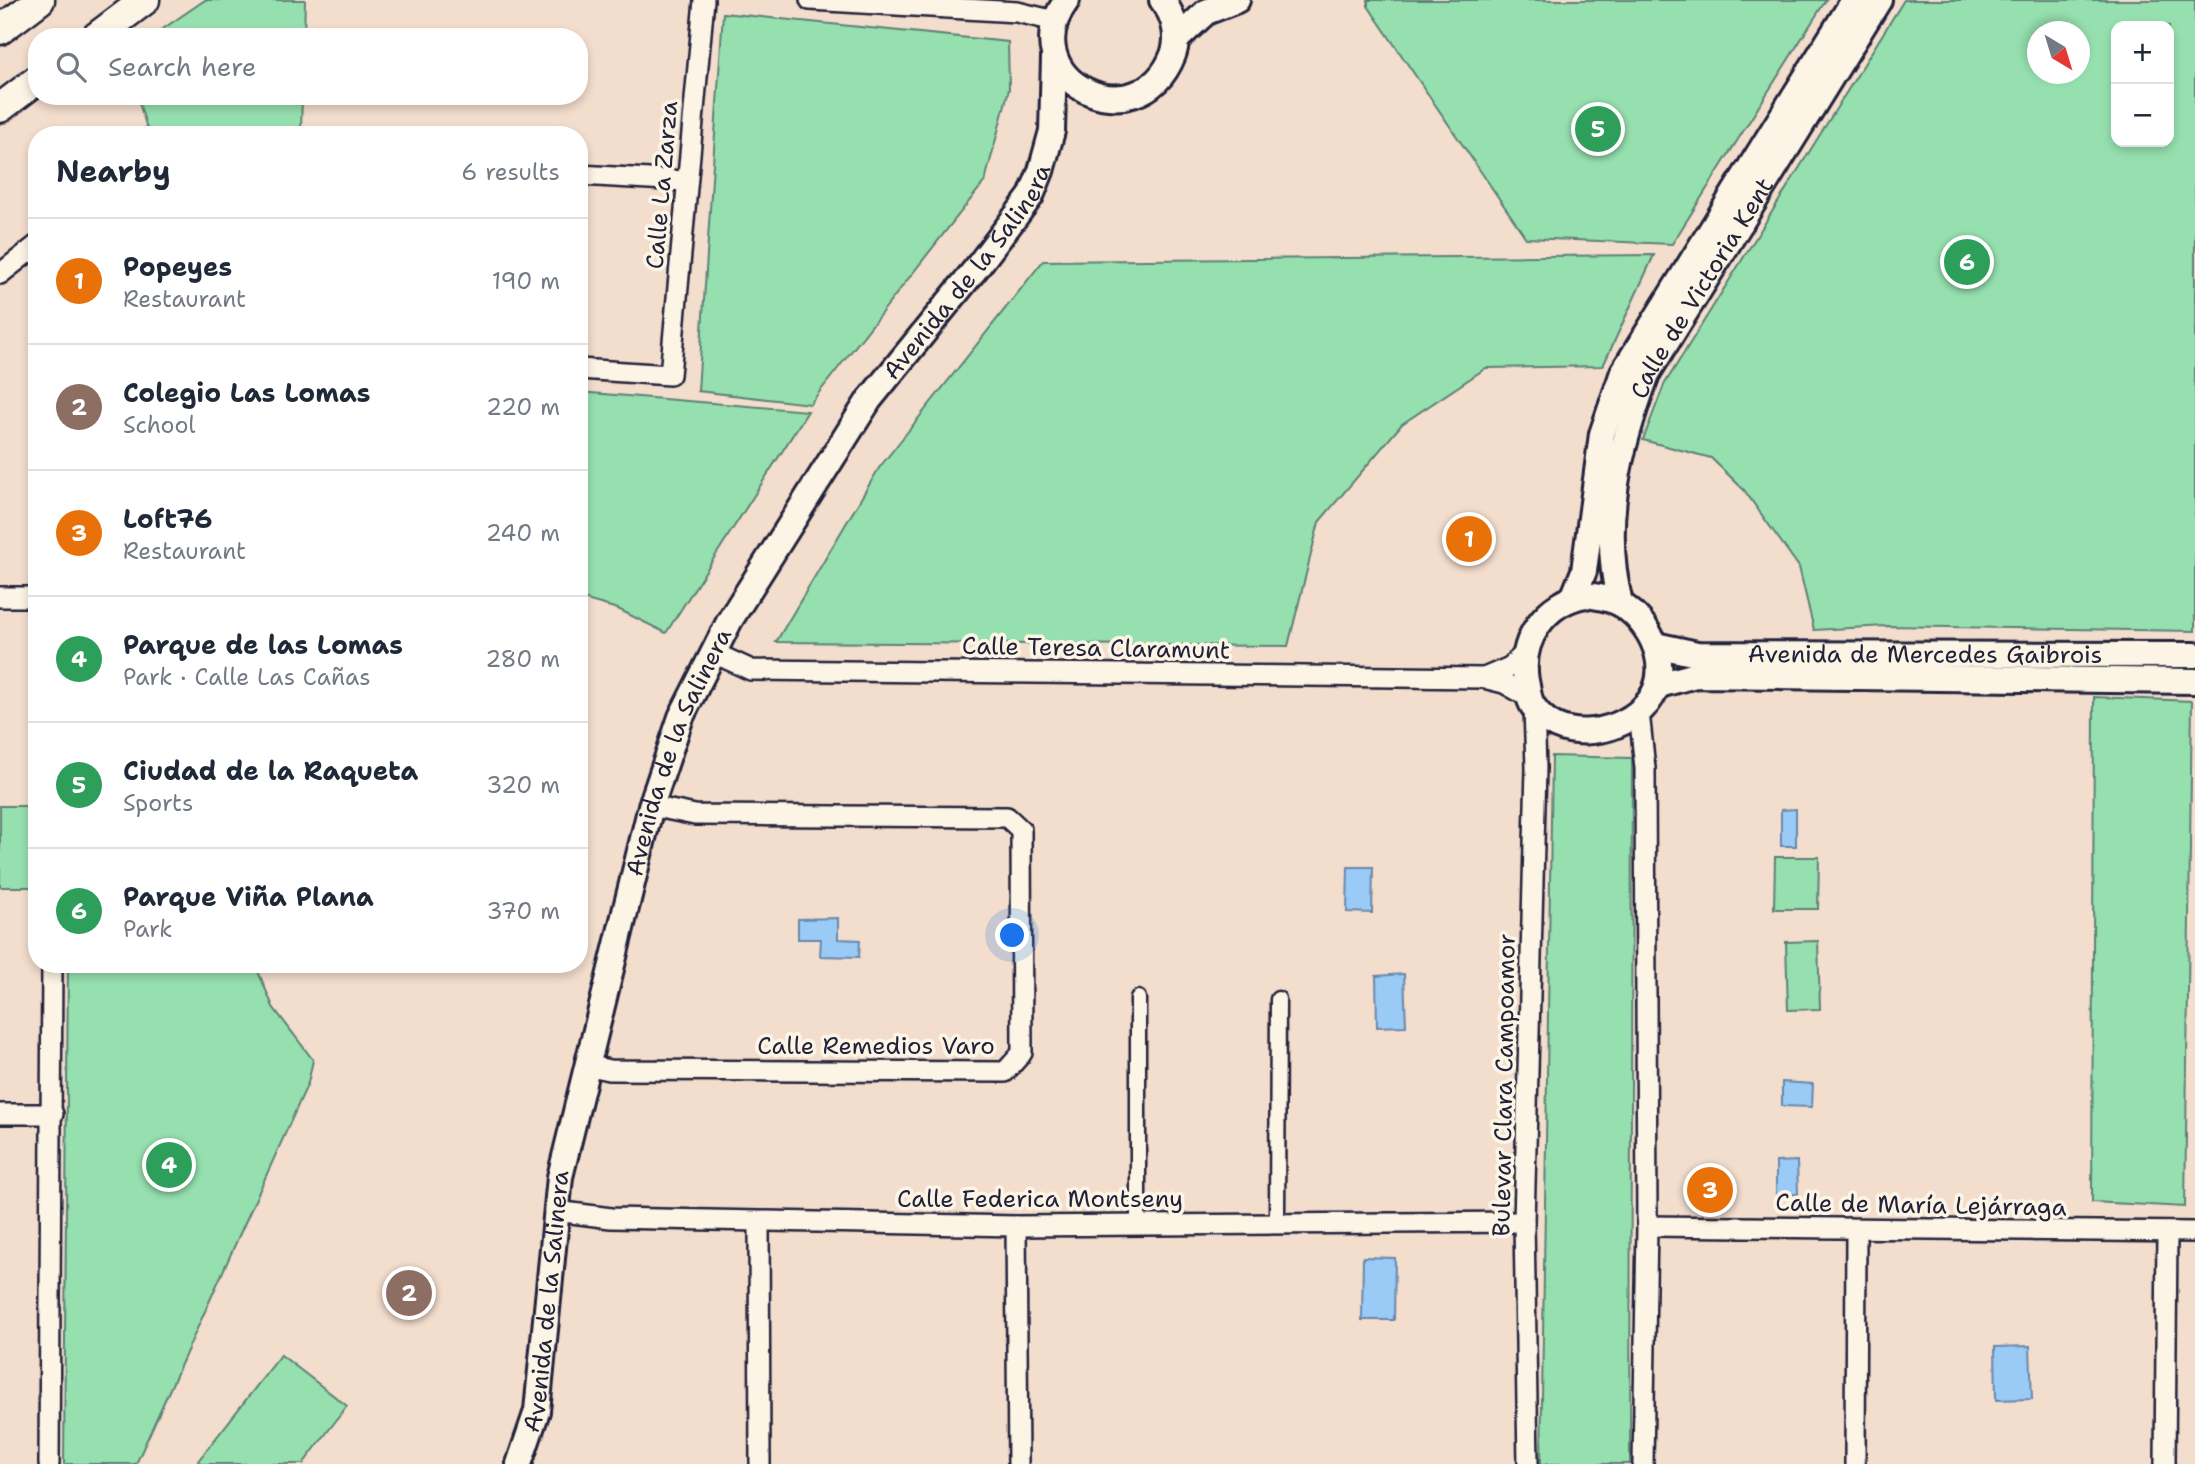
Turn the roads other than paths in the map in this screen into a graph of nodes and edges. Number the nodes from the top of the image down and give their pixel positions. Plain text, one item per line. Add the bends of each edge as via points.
1 (40, 0) edge
2 (704, 0) edge
3 (810, 0) edge
4 (1162, 0) edge
5 (1237, 0) edge
6 (1854, 0) edge
7 (1879, 0) edge
8 (144, 1) edge
9 (1061, 11) edge
10 (108, 28) edge
11 (0, 30) edge
12 (1176, 40) junction
13 (1054, 58) junction
14 (28, 87) edge
15 (1089, 93) junction
16 (0, 108) edge
17 (1052, 131) junction
18 (588, 176) edge
19 (685, 181) junction
20 (28, 252) edge
21 (0, 274) edge
22 (588, 370) edge
23 (0, 597) edge
24 (28, 597) edge
25 (1573, 598) junction
26 (1620, 603) junction
27 (1655, 645) junction
28 (712, 652) junction
29 (1524, 654) junction
30 (2195, 655) edge
31 (1485, 678) junction
32 (2195, 681) edge
33 (1659, 685) junction
34 (1531, 702) junction
35 (1639, 712) junction
36 (651, 806) junction
37 (52, 973) edge
38 (1138, 998) dead end
39 (1278, 999) dead end
40 (587, 1065) junction
41 (0, 1114) edge
42 (53, 1114) junction
43 (556, 1211) junction
44 (1524, 1222) junction
45 (759, 1223) junction
46 (1277, 1223) junction
47 (1138, 1224) junction
48 (1016, 1226) junction
49 (1647, 1226) junction
50 (1856, 1230) junction
51 (2167, 1232) junction
52 (2195, 1232) edge
53 (49, 1464) edge
54 (519, 1464) edge
55 (760, 1464) edge
56 (1018, 1464) edge
57 (1528, 1464) edge
58 (1643, 1464) edge
59 (1855, 1464) edge
60 (2165, 1464) edge

1 - 11 main road
2 - 19 street, Calle La Zarza
3 - 9 street
4 - 12 street via 1171,12
5 - 12 street via 1206,12
6 - 25 street, Calle de Victoria Kent via 1623,372 1602,434 1584,571
7 - 26 street, Calle de Victoria Kent via 1647,374 1624,438 1613,496 1610,545
8 - 10 main road
9 - 13 street, Avenida de la Salinera
12 - 15 street via 1168,67 1145,90 1111,99
13 - 15 street via 1066,77
13 - 17 street, Avenida de la Salinera
14 - 16 main road
15 - 17 street, Avenida de la Salinera via 1063,112
17 - 28 street, Avenida de la Salinera via 1031,196 869,400 793,515
18 - 19 street
19 - 22 street, Calle La Zarza via 670,375
20 - 21 street
23 - 24 street
25 - 26 street
25 - 29 street via 1545,617 1531,634
26 - 27 street via 1646,628
27 - 30 street, Avenida de Mercedes Gaibrois via 1697,654
27 - 33 street
28 - 31 street, Calle Teresa Claramunt via 751,670
28 - 36 street, Avenida de la Salinera via 681,716
29 - 31 street, Calle Teresa Claramunt via 1510,667
29 - 34 street
31 - 34 street, Calle Teresa Claramunt via 1504,683
32 - 33 street, Avenida de Mercedes Gaibrois via 1696,675
33 - 35 street
34 - 35 street via 1560,727 1590,732 1624,724
34 - 44 street, Bulevar Clara Campoamor via 1536,768
35 - 49 street via 1645,768
36 - 40 street, Avenida de la Salinera
36 - 40 street, Calle Remedios Varo via 695,815 1007,817 1021,830 1022,1053 1005,1072 609,1070
37 - 42 street
38 - 47 street
39 - 46 street
40 - 43 street, Avenida de la Salinera
41 - 42 street
42 - 53 street
43 - 45 street, Calle Federica Montseny via 611,1218
43 - 54 street, Avenida de la Salinera via 537,1411
44 - 46 street, Calle Federica Montseny
44 - 57 street, Bulevar Clara Campoamor
45 - 48 street, Calle Federica Montseny
45 - 55 street
46 - 47 street, Calle Federica Montseny
47 - 48 street, Calle Federica Montseny
48 - 56 street
49 - 50 street, Calle de María Lejárraga
49 - 58 street
50 - 51 street, Calle de María Lejárraga
50 - 59 street
51 - 52 street, Calle de María Lejárraga
51 - 60 street

